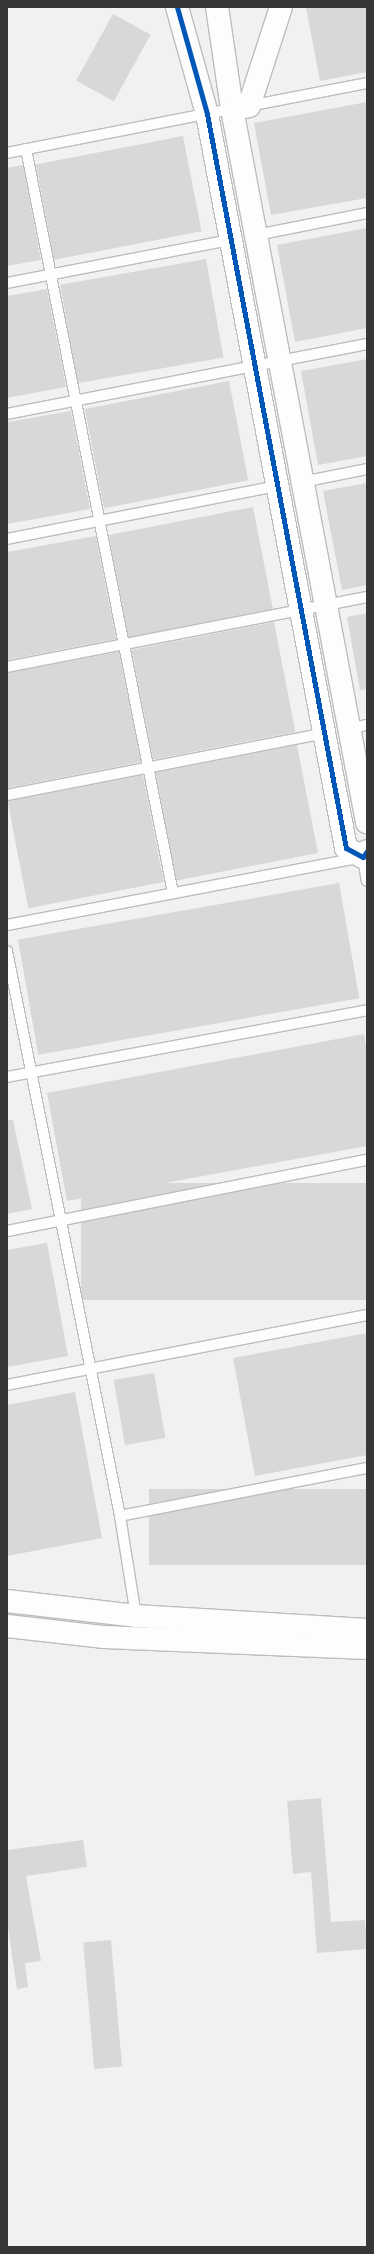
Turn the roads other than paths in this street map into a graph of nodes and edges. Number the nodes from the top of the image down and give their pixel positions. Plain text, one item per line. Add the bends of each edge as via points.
1 (177, 7) edge
2 (217, 7) edge
3 (281, 7) edge
4 (367, 83) edge
5 (240, 108) junction
6 (207, 114) junction
7 (26, 150) junction
8 (7, 153) edge
9 (367, 213) edge
10 (256, 235) junction
11 (231, 240) junction
12 (51, 275) junction
13 (7, 283) edge
14 (367, 344) edge
15 (280, 361) junction
16 (255, 366) junction
17 (76, 401) junction
18 (7, 414) edge
19 (367, 469) edge
20 (302, 482) junction
21 (278, 486) junction
22 (100, 521) junction
23 (7, 539) edge
24 (367, 598) edge
25 (326, 606) junction
26 (301, 610) junction
27 (125, 645) junction
28 (7, 668) edge
29 (358, 727) edge
30 (325, 733) junction
31 (148, 768) junction
32 (7, 795) edge
33 (367, 822) edge
34 (366, 855) edge
35 (367, 881) edge
36 (173, 893) junction
37 (7, 925) edge
38 (7, 951) edge
39 (367, 1010) edge
40 (32, 1072) junction
41 (7, 1077) edge
42 (367, 1160) edge
43 (61, 1220) junction
44 (7, 1231) edge
45 (367, 1315) edge
46 (88, 1369) junction
47 (7, 1385) edge
48 (367, 1468) edge
49 (120, 1516) junction
50 (7, 1601) edge
51 (136, 1616) junction
52 (7, 1626) edge
53 (367, 1630) edge
54 (367, 1648) edge

1 - 6 street
2 - 5 street
3 - 5 street
4 - 5 lane
5 - 6 lane
5 - 10 street
6 - 7 lane
6 - 11 street
7 - 8 lane
7 - 12 lane
9 - 10 lane
10 - 15 street
11 - 12 lane
11 - 16 street
12 - 13 lane
12 - 17 lane
14 - 15 lane
15 - 16 lane
15 - 20 street
16 - 17 lane
16 - 21 street
17 - 18 lane
17 - 22 lane
19 - 20 lane
20 - 25 street
21 - 22 lane
21 - 26 street
22 - 23 lane
22 - 27 lane
24 - 25 lane
25 - 26 lane
25 - 29 street
26 - 27 lane
26 - 30 street
27 - 28 lane
27 - 31 lane
29 - 33 street
30 - 31 lane
30 - 34 street via 346,848
31 - 32 lane
31 - 36 lane
34 - 35 lane
34 - 36 lane
36 - 37 lane
38 - 40 lane
39 - 40 lane
40 - 41 lane
40 - 43 lane
42 - 43 lane
43 - 44 lane
43 - 46 lane
45 - 46 lane
46 - 47 lane
46 - 49 lane
48 - 49 lane
49 - 51 lane
50 - 51 street
51 - 53 street
52 - 54 street via 104,1637

